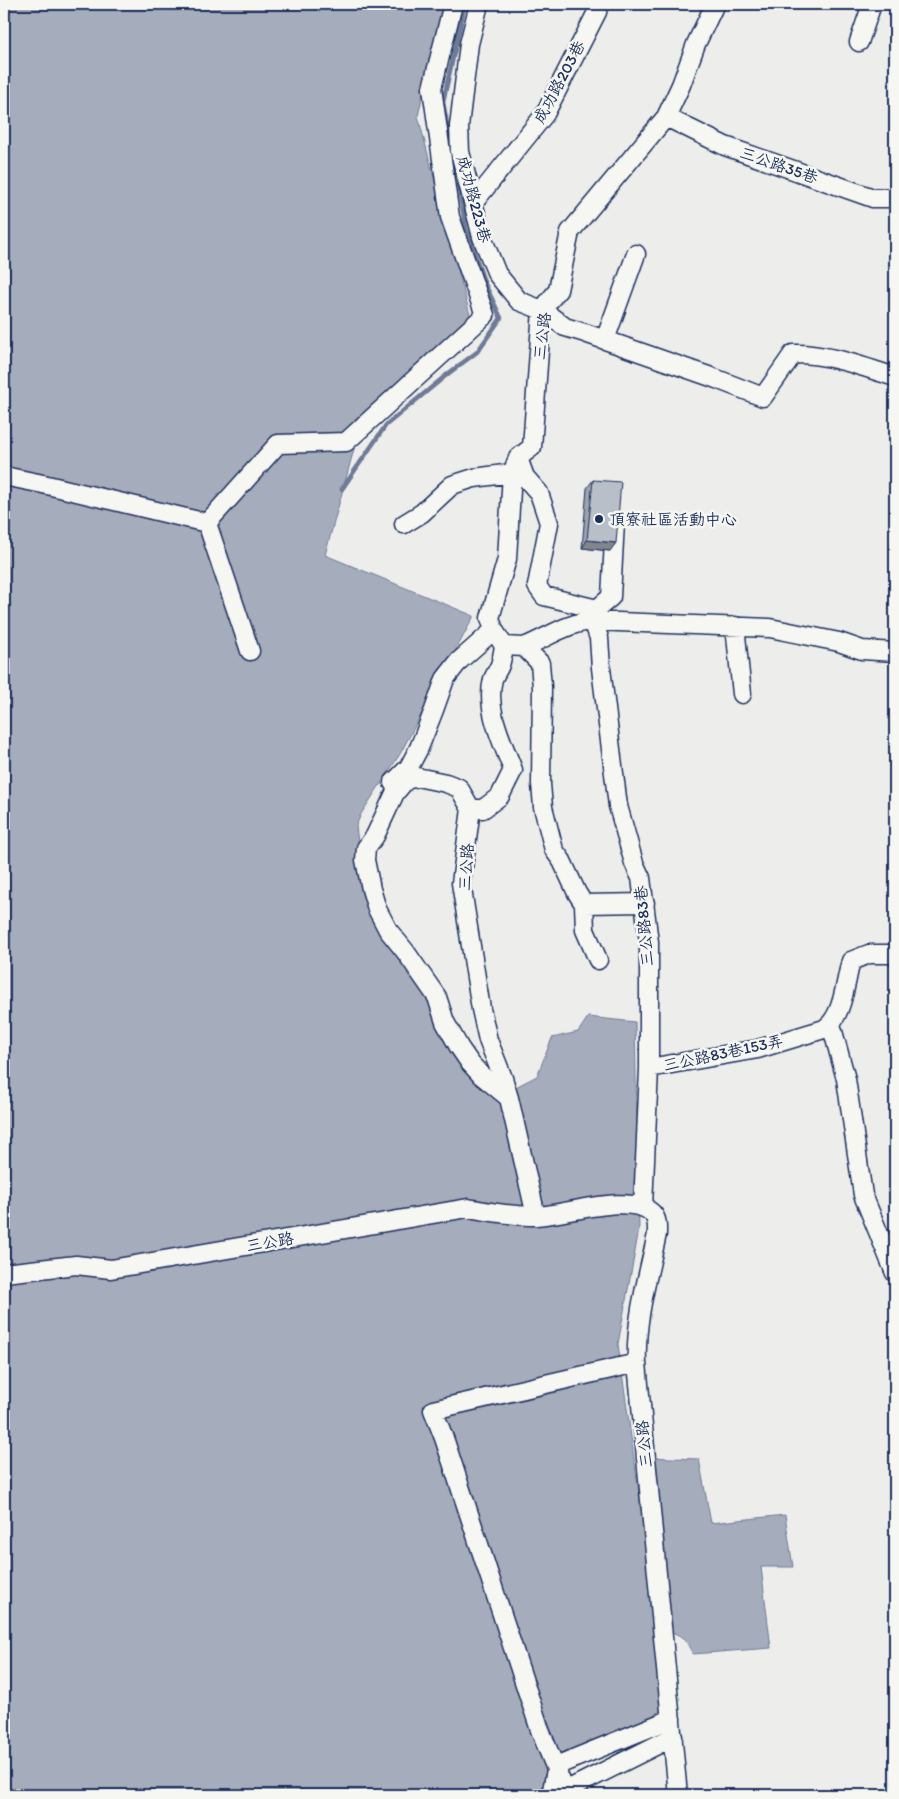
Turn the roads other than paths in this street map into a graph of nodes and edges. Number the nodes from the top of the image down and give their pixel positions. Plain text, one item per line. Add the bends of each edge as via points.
1 (453, 4) edge
2 (479, 4) edge
3 (599, 4) edge
4 (715, 4) edge
5 (872, 4) edge
6 (859, 42) dead end
7 (666, 118) junction
8 (895, 198) edge
9 (476, 209) junction
10 (450, 217) junction
11 (636, 254) dead end
12 (542, 310) junction
13 (605, 340) junction
14 (895, 377) edge
15 (515, 465) junction
16 (4, 476) edge
17 (616, 512) edge
18 (206, 523) junction
19 (404, 524) dead end
20 (595, 615) junction
21 (735, 626) junction
22 (494, 630) junction
23 (504, 646) junction
24 (524, 647) junction
25 (250, 651) dead end
26 (895, 652) edge
27 (742, 694) dead end
28 (471, 809) junction
29 (365, 860) junction
30 (645, 903) junction
31 (584, 904) junction
32 (895, 954) edge
33 (598, 960) dead end
34 (831, 1024) junction
35 (649, 1068) junction
36 (509, 1098) junction
37 (643, 1207) junction
38 (536, 1216) junction
39 (4, 1273) edge
40 (895, 1273) edge
41 (637, 1363) junction
42 (671, 1719) junction
43 (673, 1737) junction
44 (556, 1770) junction
45 (560, 1794) edge
46 (678, 1795) edge

1 - 10 street via 432,88
2 - 9 street, 成功路223巷 via 469,44 459,126 460,152
3 - 9 street, 成功路203巷 via 545,114
4 - 7 street, 三公路
5 - 6 street
7 - 8 street, 三公路35巷 via 725,146 873,198
7 - 12 street, 三公路 via 570,232 558,290
9 - 10 street
9 - 12 street, 成功路223巷 via 482,237 497,274 519,301
10 - 18 street via 485,315 346,442 278,444
11 - 13 street
12 - 13 street, 成功路223巷 via 565,328
12 - 15 street, 三公路 via 532,447
13 - 14 street, 成功路223巷 via 763,398 793,354 808,354
15 - 19 street via 452,485 422,513
15 - 20 street via 539,493 549,523 537,586 544,596
15 - 22 street via 507,559 490,618
16 - 18 street
17 - 20 street via 611,596
18 - 25 street
20 - 21 street
20 - 24 street
20 - 30 street, 三公路83巷 via 618,806 641,878
21 - 26 street via 770,628 862,650
21 - 27 street
22 - 23 street
22 - 29 street via 444,679 409,767 380,797 371,817
23 - 24 street
23 - 28 street via 492,693 495,728 513,770 500,796 483,808
24 - 31 street via 540,663 543,806 554,850
28 - 29 street via 459,788 411,777 395,793 376,836 366,848
28 - 36 street, 三公路 via 461,883 464,906 488,1040
29 - 36 street via 377,909 388,930 437,997 452,1037 481,1075
30 - 31 street
30 - 35 street, 三公路83巷 via 649,942
31 - 33 street via 585,930
32 - 34 street via 869,954 851,961 838,1014
34 - 35 street, 三公路83巷153弄 via 758,1049
34 - 40 street via 846,1078 864,1195
35 - 37 street, 三公路83巷
36 - 38 street, 三公路
37 - 38 street, 三公路 via 605,1205
37 - 41 street, 三公路 via 653,1213 657,1234 639,1318
38 - 39 street, 三公路 via 468,1208 111,1269 76,1265
41 - 42 street, 三公路
41 - 44 street via 433,1410
42 - 43 street, 三公路
42 - 44 street via 563,1763
43 - 45 street
43 - 46 street, 三公路
44 - 45 street

